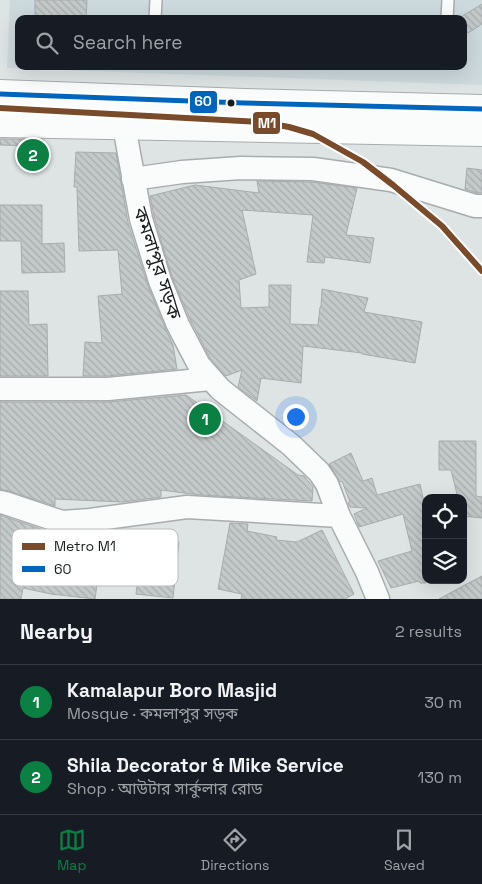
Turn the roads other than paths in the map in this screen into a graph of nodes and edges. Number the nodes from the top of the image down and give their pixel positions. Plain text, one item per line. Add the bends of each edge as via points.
1 (156, 0) edge
2 (448, 0) edge
3 (155, 15) edge
4 (447, 15) edge
5 (0, 94) edge
6 (482, 109) edge
7 (0, 123) edge
8 (124, 126) junction
9 (482, 132) edge
10 (134, 179) junction
11 (482, 206) edge
12 (210, 379) junction
13 (0, 390) edge
14 (0, 502) edge
15 (339, 516) junction
16 (378, 599) edge

1 - 3 lane
2 - 4 lane
5 - 6 main road
7 - 8 main road
8 - 9 main road
8 - 10 street, কমলাপুর সড়ক
10 - 11 street via 241,168 312,169 391,180
10 - 12 street, কমলাপুর সড়ক via 141,219 160,281 178,326
12 - 13 street via 108,389
12 - 15 street, কমলাপুর সড়ক via 319,472
14 - 15 street via 62,522 187,506
15 - 16 street, কমলাপুর সড়ক

